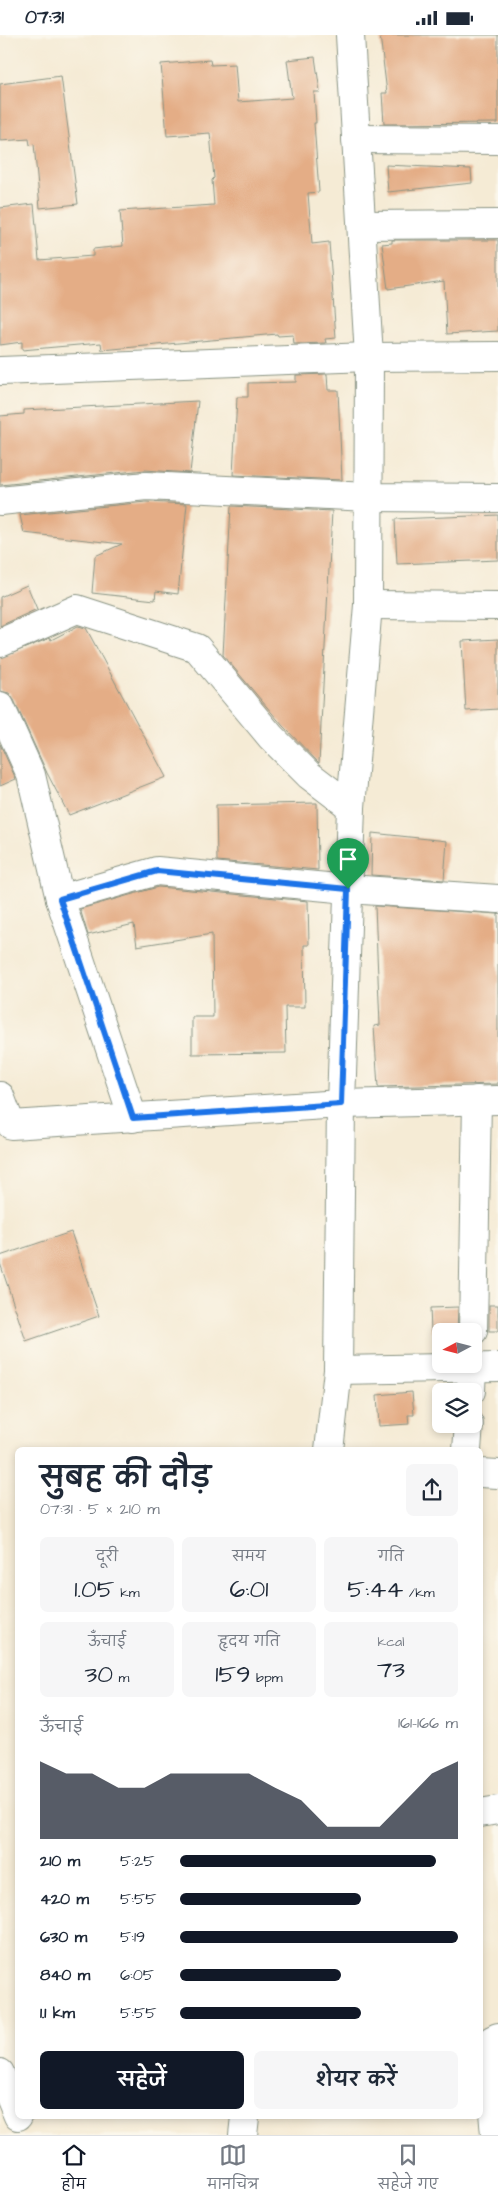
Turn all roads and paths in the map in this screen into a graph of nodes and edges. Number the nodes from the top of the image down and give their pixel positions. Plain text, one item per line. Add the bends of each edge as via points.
1 (350, 35) edge
2 (356, 139) junction
3 (498, 140) edge
4 (498, 224) edge
5 (362, 225) junction
6 (498, 355) edge
7 (369, 357) junction
8 (0, 371) edge
9 (368, 497) junction
10 (498, 498) edge
11 (0, 501) edge
12 (368, 605) junction
13 (498, 606) edge
14 (0, 643) edge
15 (0, 706) edge
16 (351, 807) junction
17 (348, 889) junction
18 (60, 899) junction
19 (498, 899) edge
20 (0, 1096) edge
21 (487, 1100) edge
22 (341, 1104) junction
23 (133, 1118) junction
24 (473, 1323) edge
25 (338, 1370) junction
26 (432, 1372) edge
27 (468, 1433) edge
28 (329, 1447) edge
29 (467, 1447) edge
30 (483, 1473) edge
31 (498, 1474) edge
32 (498, 1810) edge
33 (483, 1812) edge
34 (498, 2037) edge
35 (0, 2073) edge
36 (15, 2110) edge
37 (19, 2119) edge
38 (245, 2119) edge
39 (25, 2135) edge
40 (243, 2135) edge
41 (495, 2135) edge

1 - 2 street
2 - 3 street
2 - 5 street
4 - 5 street
5 - 7 street
6 - 7 street
7 - 8 street
7 - 9 street
9 - 10 street
9 - 11 street via 146,487
9 - 12 street
12 - 13 street
12 - 16 street
14 - 16 street via 77,609 197,649 271,737 309,775
15 - 18 street via 31,775
16 - 17 street
17 - 18 street via 157,871
17 - 19 street
17 - 22 street
18 - 23 street
20 - 23 street via 11,1125
21 - 22 street
21 - 24 street
22 - 23 street
22 - 25 street
25 - 26 street
25 - 28 street
27 - 29 street
30 - 31 street
32 - 33 street
34 - 41 street via 492,2040 488,2055
35 - 36 street
37 - 39 street
38 - 40 street

